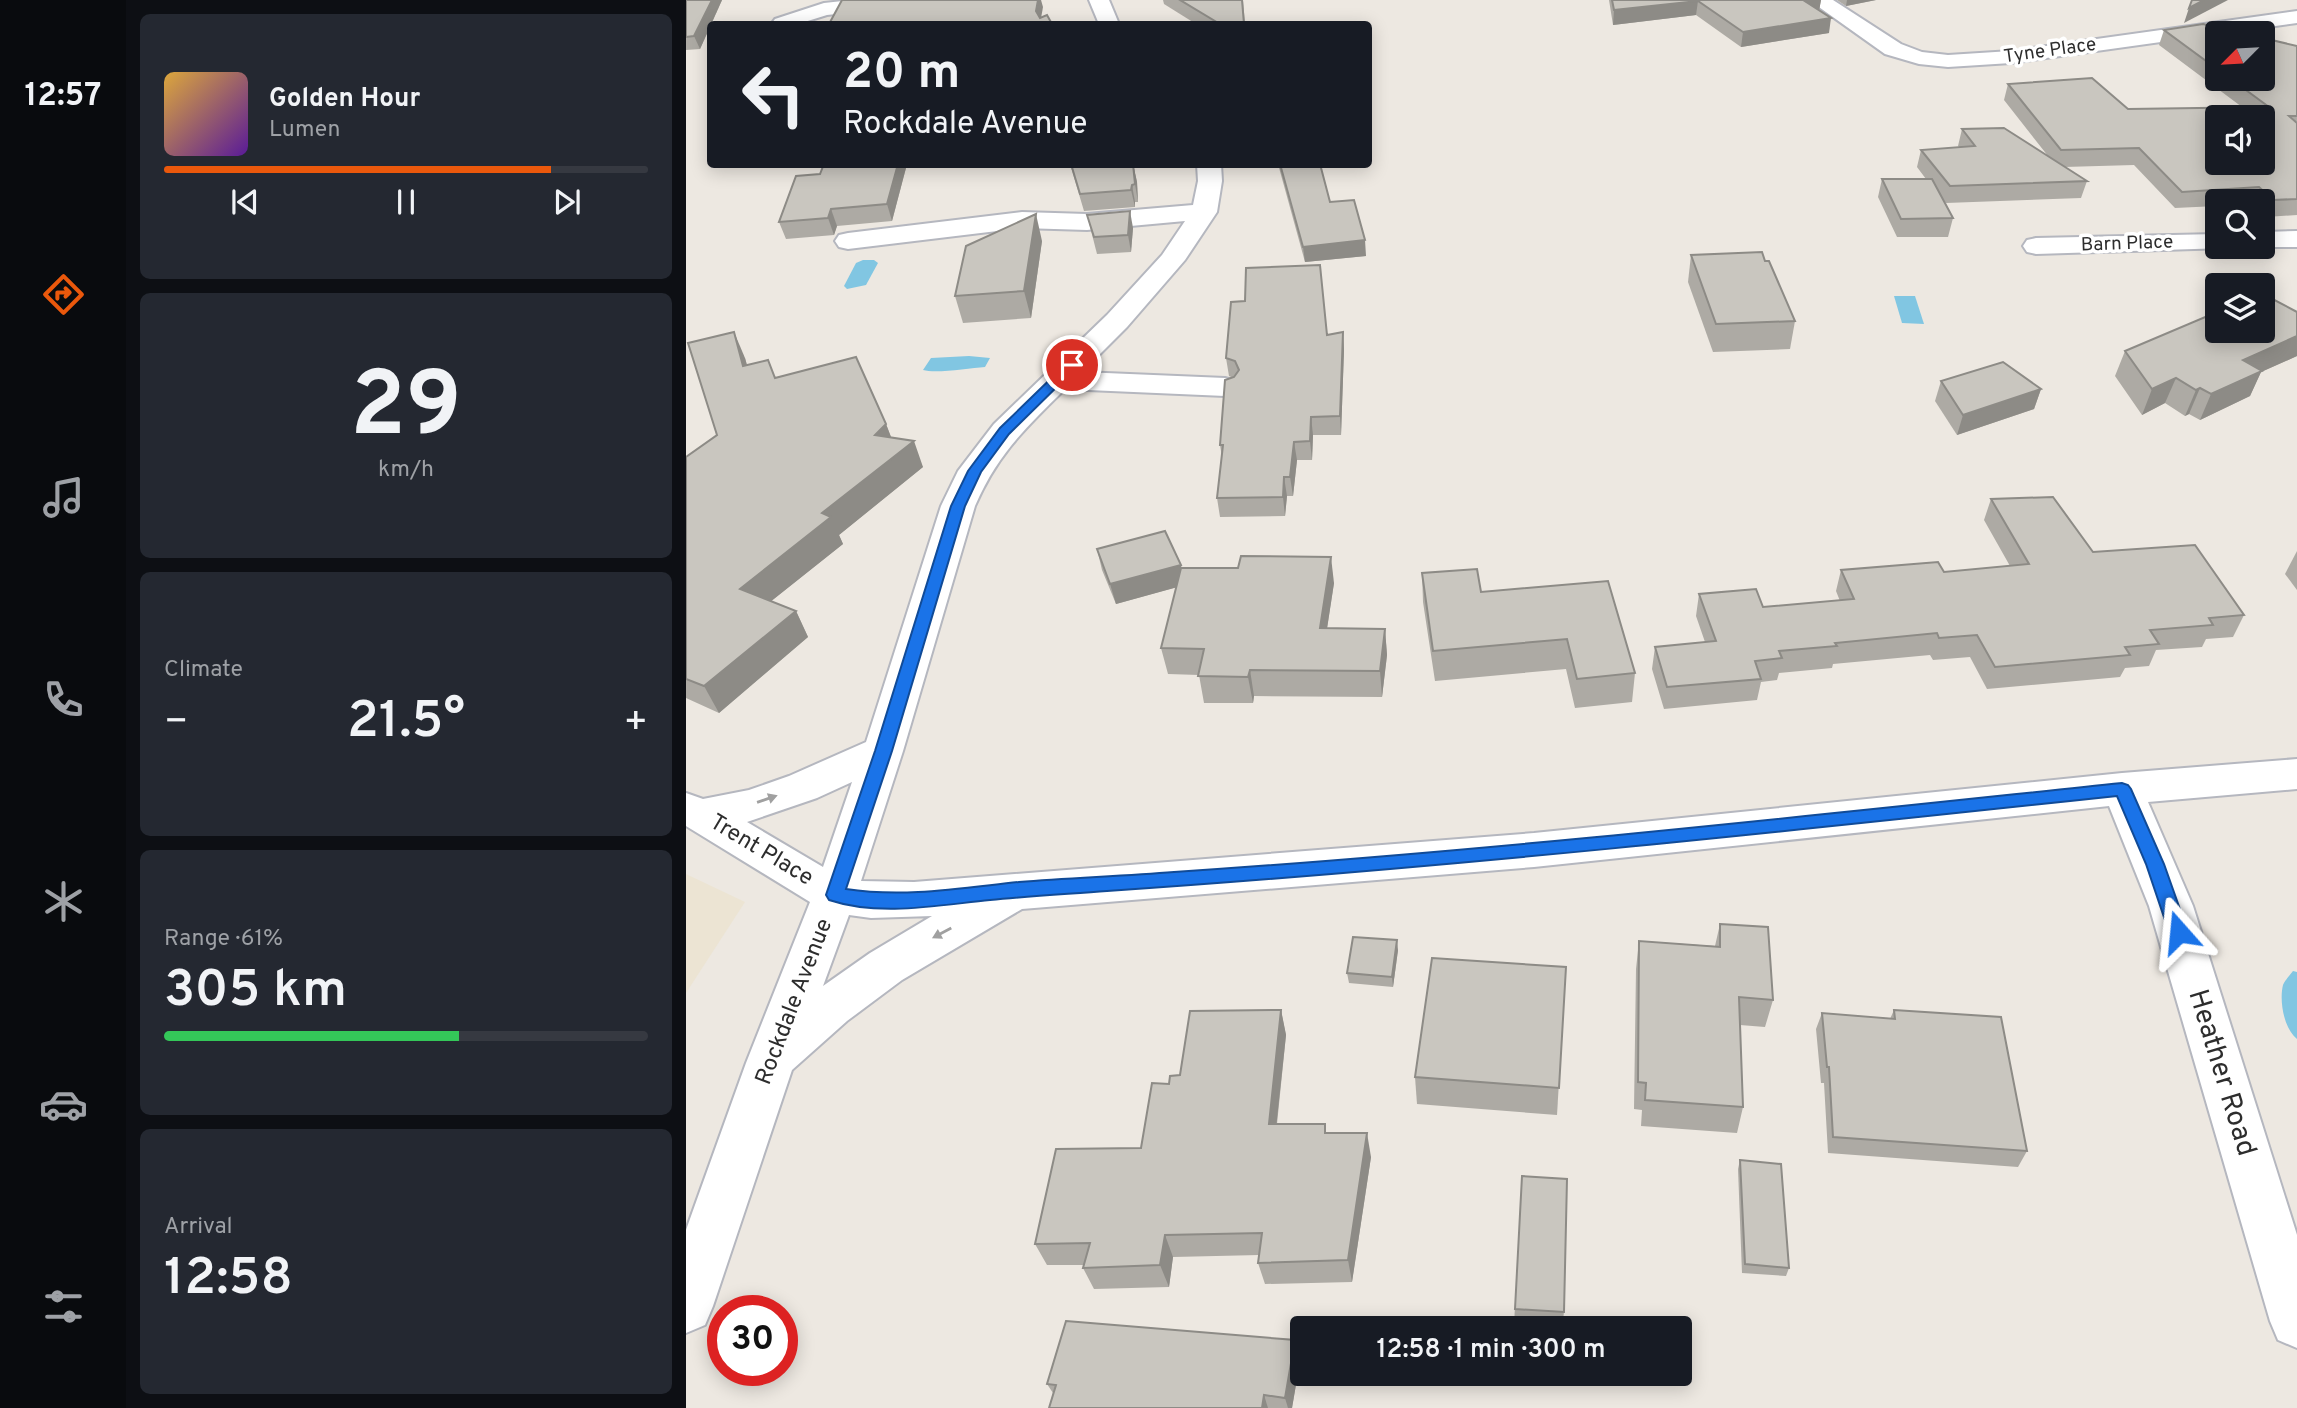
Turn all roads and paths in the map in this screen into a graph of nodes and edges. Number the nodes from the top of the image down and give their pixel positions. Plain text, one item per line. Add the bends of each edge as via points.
1 (910, 0) edge
2 (1099, 0) edge
3 (1819, 0) edge
4 (2297, 17) edge
5 (788, 21) edge
6 (1108, 21) edge
7 (1209, 168) edge
8 (1204, 212) junction
9 (2297, 239) edge
10 (2275, 240) edge
11 (848, 241) dead end
12 (2205, 242) edge
13 (2036, 246) dead end
14 (1056, 380) junction
15 (1225, 387) edge
16 (883, 751) junction
17 (2297, 774) edge
18 (2122, 789) junction
19 (693, 812) edge
20 (1024, 889) junction
21 (835, 895) junction
22 (770, 1063) junction
23 (686, 1306) edge
24 (2297, 1321) edge

1 - 5 street via 824,9
2 - 6 street
3 - 4 street, Tyne Place via 1893,49 1948,61 2011,57
7 - 8 street
8 - 11 street via 1087,222 1021,220
8 - 14 street via 1172,260
9 - 10 street
12 - 13 street, Barn Place
14 - 15 street
14 - 16 street via 1005,431 974,471 937,568
19 -> 16 street via 751,804 803,787
16 - 21 street
17 - 18 street, Rockdale Avenue
18 - 20 street, Rockdale Avenue via 1534,850
18 - 24 street, Heather Road via 2171,906
19 - 21 street, Trent Place
20 - 21 street, Rockdale Avenue via 914,900
20 -> 22 street via 876,971 807,1025
21 - 22 street, Rockdale Avenue
22 - 23 street, Rockdale Avenue

